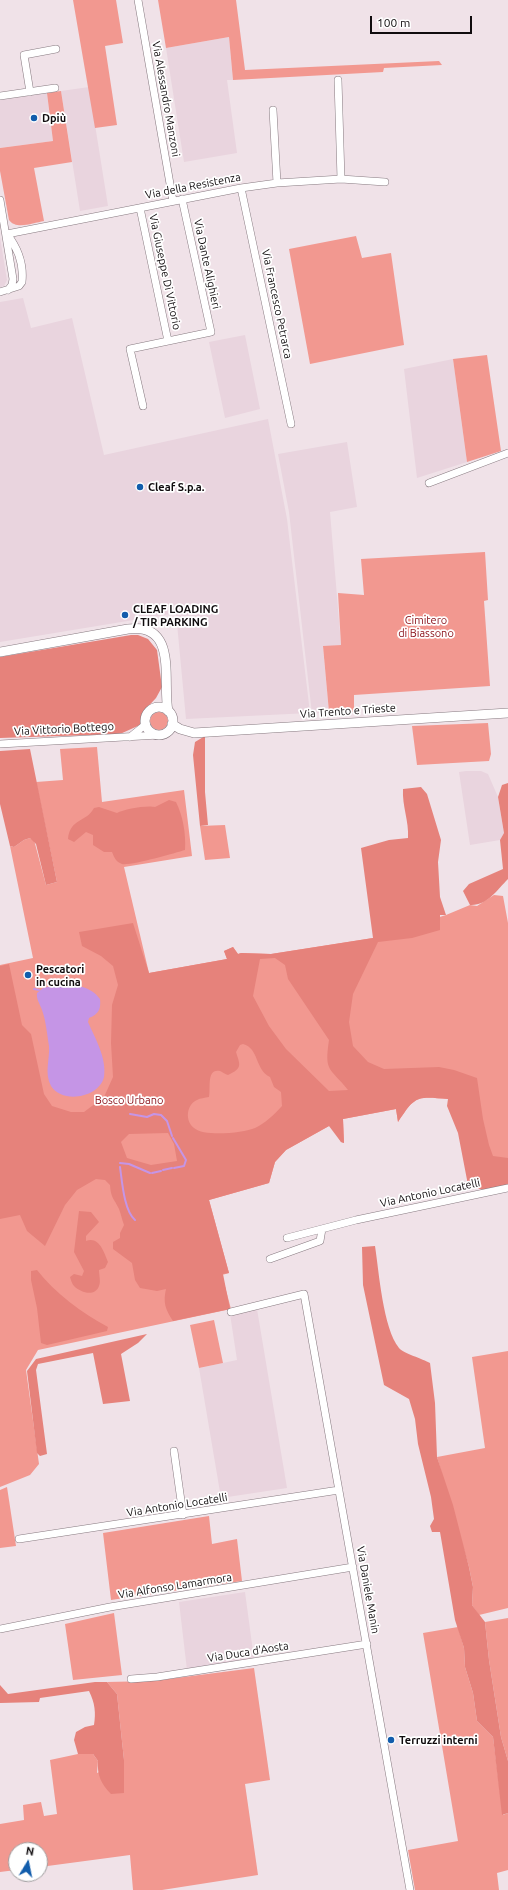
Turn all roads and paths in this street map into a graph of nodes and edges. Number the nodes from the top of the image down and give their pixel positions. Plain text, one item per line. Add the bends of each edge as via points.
1 (138, 0) edge
2 (56, 49) dead end
3 (338, 80) dead end
4 (55, 88) dead end
5 (30, 92) junction
6 (0, 96) edge
7 (273, 110) dead end
8 (341, 179) junction
9 (385, 182) dead end
10 (277, 183) junction
11 (241, 188) junction
12 (182, 199) junction
13 (0, 200) edge
14 (173, 201) junction
15 (140, 208) junction
16 (7, 234) junction
17 (0, 292) edge
18 (211, 332) joint
19 (168, 341) junction
20 (143, 406) dead end
21 (291, 424) dead end
22 (508, 452) edge
23 (429, 483) dead end
24 (0, 652) edge
25 (166, 688) junction
26 (157, 707) junction
27 (168, 711) junction
28 (508, 713) edge
29 (172, 724) junction
30 (145, 725) junction
31 (189, 732) junction
32 (162, 734) junction
33 (129, 737) junction
34 (0, 744) edge
35 (508, 1188) edge
36 (322, 1229) junction
37 (287, 1238) dead end
38 (270, 1259) dead end
39 (231, 1312) dead end
40 (174, 1451) dead end
41 (339, 1490) junction
42 (184, 1515) junction
43 (19, 1539) dead end
44 (353, 1567) junction
45 (0, 1629) edge
46 (367, 1644) junction
47 (131, 1679) dead end
48 (410, 1890) edge

1 - 14 street, Via Alessandro Manzoni
2 - 5 street via 24,55
3 - 8 street
4 - 5 street
5 - 6 street
7 - 10 street
8 - 9 street, Via della Resistenza
8 - 10 street, Via della Resistenza
10 - 11 street, Via della Resistenza
11 - 12 street, Via della Resistenza
11 - 21 street, Via Francesco Petrarca
12 - 14 street, Via della Resistenza
12 - 18 street, Via Dante Alighieri
13 - 16 street
14 - 15 street, Via della Resistenza
15 - 16 street, Via della Resistenza
15 - 19 street, Via Giuseppe Di Vittorio
16 - 17 street via 6,244 13,279 8,290
18 - 19 street, Via Giuseppe Di Vittorio
19 - 20 street, Via Giuseppe Di Vittorio via 130,349
22 - 23 street
24 - 25 street via 132,629 144,630 157,637 163,647 167,667
25 - 26 street
25 - 27 street
26 - 27 street
26 - 30 street via 148,714
27 - 29 street
28 - 31 street, Via Trento e Trieste
29 - 31 street, Via Trento e Trieste
29 - 32 street via 170,730
30 - 32 street via 152,733
30 - 33 street, Via Vittorio Bottego
31 - 32 street, Via Trento e Trieste
32 - 33 street, Via Vittorio Bottego
33 - 34 street, Via Vittorio Bottego
35 - 36 street, Via Antonio Locatelli
36 - 37 street, Via Antonio Locatelli
36 - 38 street via 320,1241
39 - 41 street, Via Daniele Manin via 304,1294
40 - 42 street
41 - 42 street, Via Antonio Locatelli
41 - 44 street, Via Daniele Manin
42 - 43 street, Via Antonio Locatelli
44 - 45 street, Via Alfonso Lamarmora
44 - 46 street, Via Daniele Manin
46 - 47 street, Via Duca d'Aosta
46 - 48 street, Via Daniele Manin

